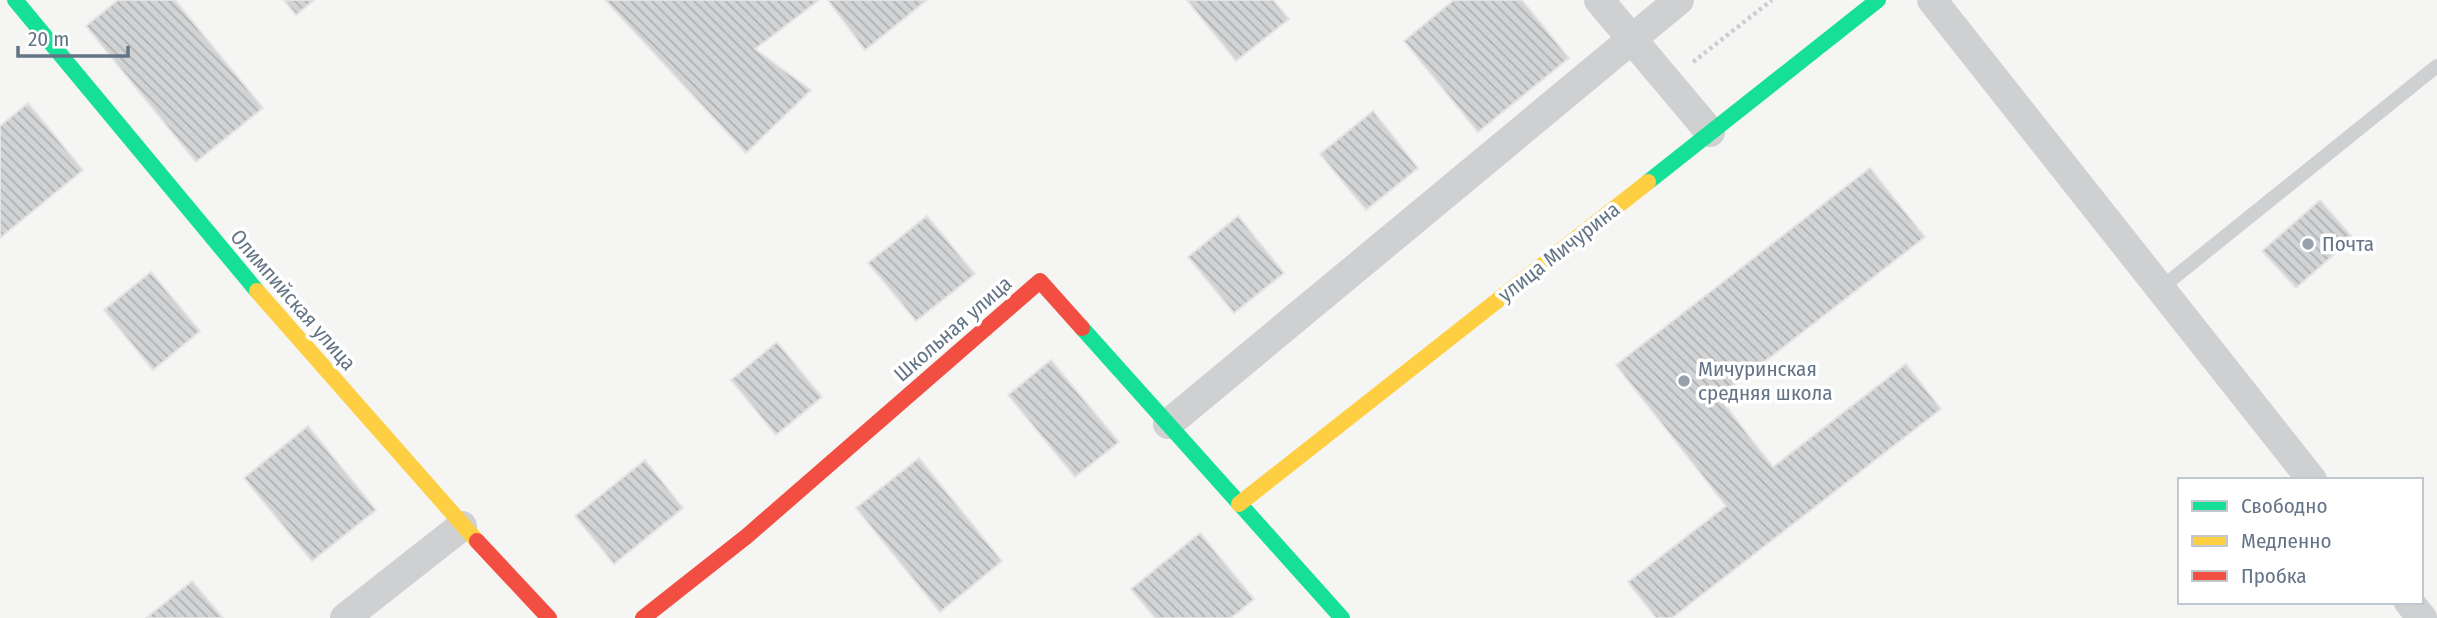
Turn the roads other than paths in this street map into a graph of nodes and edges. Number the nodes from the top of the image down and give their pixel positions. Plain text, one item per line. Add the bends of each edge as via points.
1 (15, 0) edge
2 (1599, 0) edge
3 (1679, 0) edge
4 (1878, 0) edge
5 (1933, 0) edge
6 (1632, 39) junction
7 (2437, 66) edge
8 (1710, 132) junction
9 (2161, 288) junction
10 (1168, 424) junction
11 (2310, 478) edge
12 (1240, 504) junction
13 (462, 526) junction
14 (2411, 604) edge
15 (345, 618) edge
16 (549, 618) edge
17 (643, 618) edge
18 (1342, 618) edge
19 (2422, 618) edge

1 - 13 street, Олимпийская улица via 174,195
2 - 6 street
3 - 6 street
4 - 8 street, улица Мичурина
5 - 9 street
6 - 8 street
6 - 10 street
7 - 9 lane
8 - 12 street, улица Мичурина
9 - 11 street
10 - 12 street, Школьная улица
10 - 17 street, Школьная улица via 1040,281 747,536
12 - 18 street, Школьная улица
13 - 15 street
13 - 16 street, Олимпийская улица
14 - 19 street

